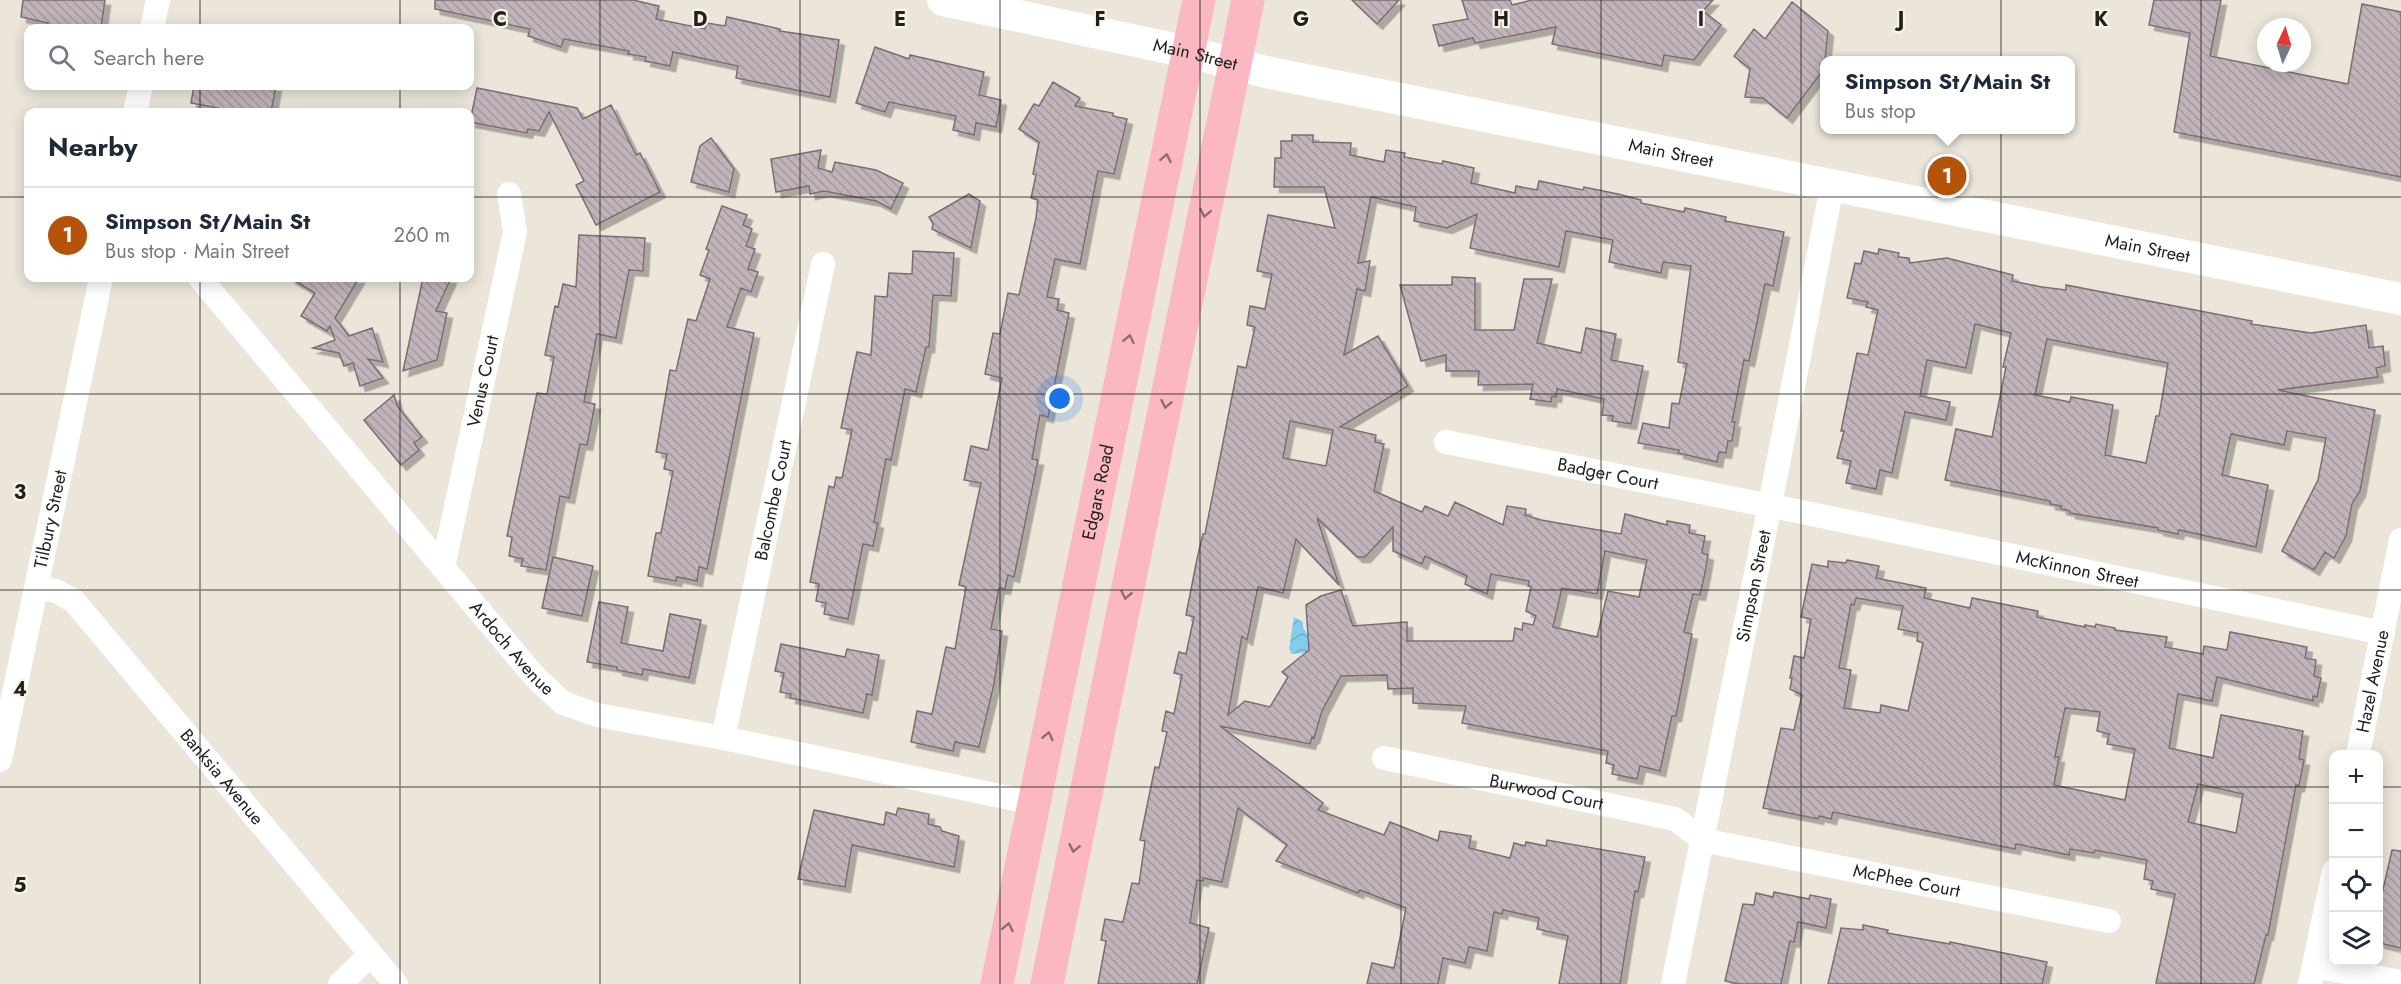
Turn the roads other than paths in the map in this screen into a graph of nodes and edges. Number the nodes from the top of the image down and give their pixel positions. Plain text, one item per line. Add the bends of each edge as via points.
1 (158, 0) edge
2 (943, 0) edge
3 (1199, 0) edge
4 (1248, 0) edge
5 (153, 24) edge
6 (1188, 52) junction
7 (1236, 64) junction
8 (140, 90) edge
9 (136, 108) edge
10 (1832, 186) junction
11 (509, 194) dead end
12 (823, 264) dead end
13 (100, 282) edge
14 (203, 282) edge
15 (2401, 299) edge
16 (1446, 442) dead end
17 (1770, 505) junction
18 (2401, 540) edge
19 (443, 567) junction
20 (37, 586) junction
21 (2383, 633) junction
22 (6, 705) edge
23 (723, 738) junction
24 (2359, 750) edge
25 (1384, 758) dead end
26 (0, 760) edge
27 (1034, 803) junction
28 (1703, 840) junction
29 (2329, 895) edge
30 (2109, 921) dead end
31 (370, 955) junction
32 (2312, 975) edge
33 (2401, 982) edge
34 (340, 984) edge
35 (396, 984) edge
36 (997, 984) edge
37 (1047, 984) edge
38 (1673, 984) edge

1 - 5 street
2 - 6 street, Main Street
3 - 6 main road, Edgars Road
4 - 7 main road
6 - 7 street, Main Street
27 -> 6 main road, Edgars Road
7 - 10 street, Main Street
7 -> 37 main road
8 - 9 street
10 - 15 street, Main Street
10 - 17 street, Simpson Street
11 - 19 street, Venus Court via 515,232
12 - 23 street, Balcombe Court
13 - 20 street, Tilbury Street
14 - 19 street, Ardoch Avenue
16 - 17 street, Badger Court
17 - 21 street, McKinnon Street
17 - 28 street, Simpson Street
18 - 21 street, Hazel Avenue
19 - 23 street, Ardoch Avenue via 535,677 563,703 597,715
20 - 22 street, Tilbury Street
20 - 31 street, Banksia Avenue via 74,601
21 - 24 street, Hazel Avenue
22 - 26 street, Tilbury Street
23 - 27 street, Ardoch Avenue
25 - 28 street, Burwood Court via 1675,819
36 -> 27 main road, Edgars Road
28 - 30 street, McPhee Court
28 - 38 street, Simpson Street
29 - 32 street
31 - 34 street
31 - 35 street, Banksia Avenue
32 - 33 street

